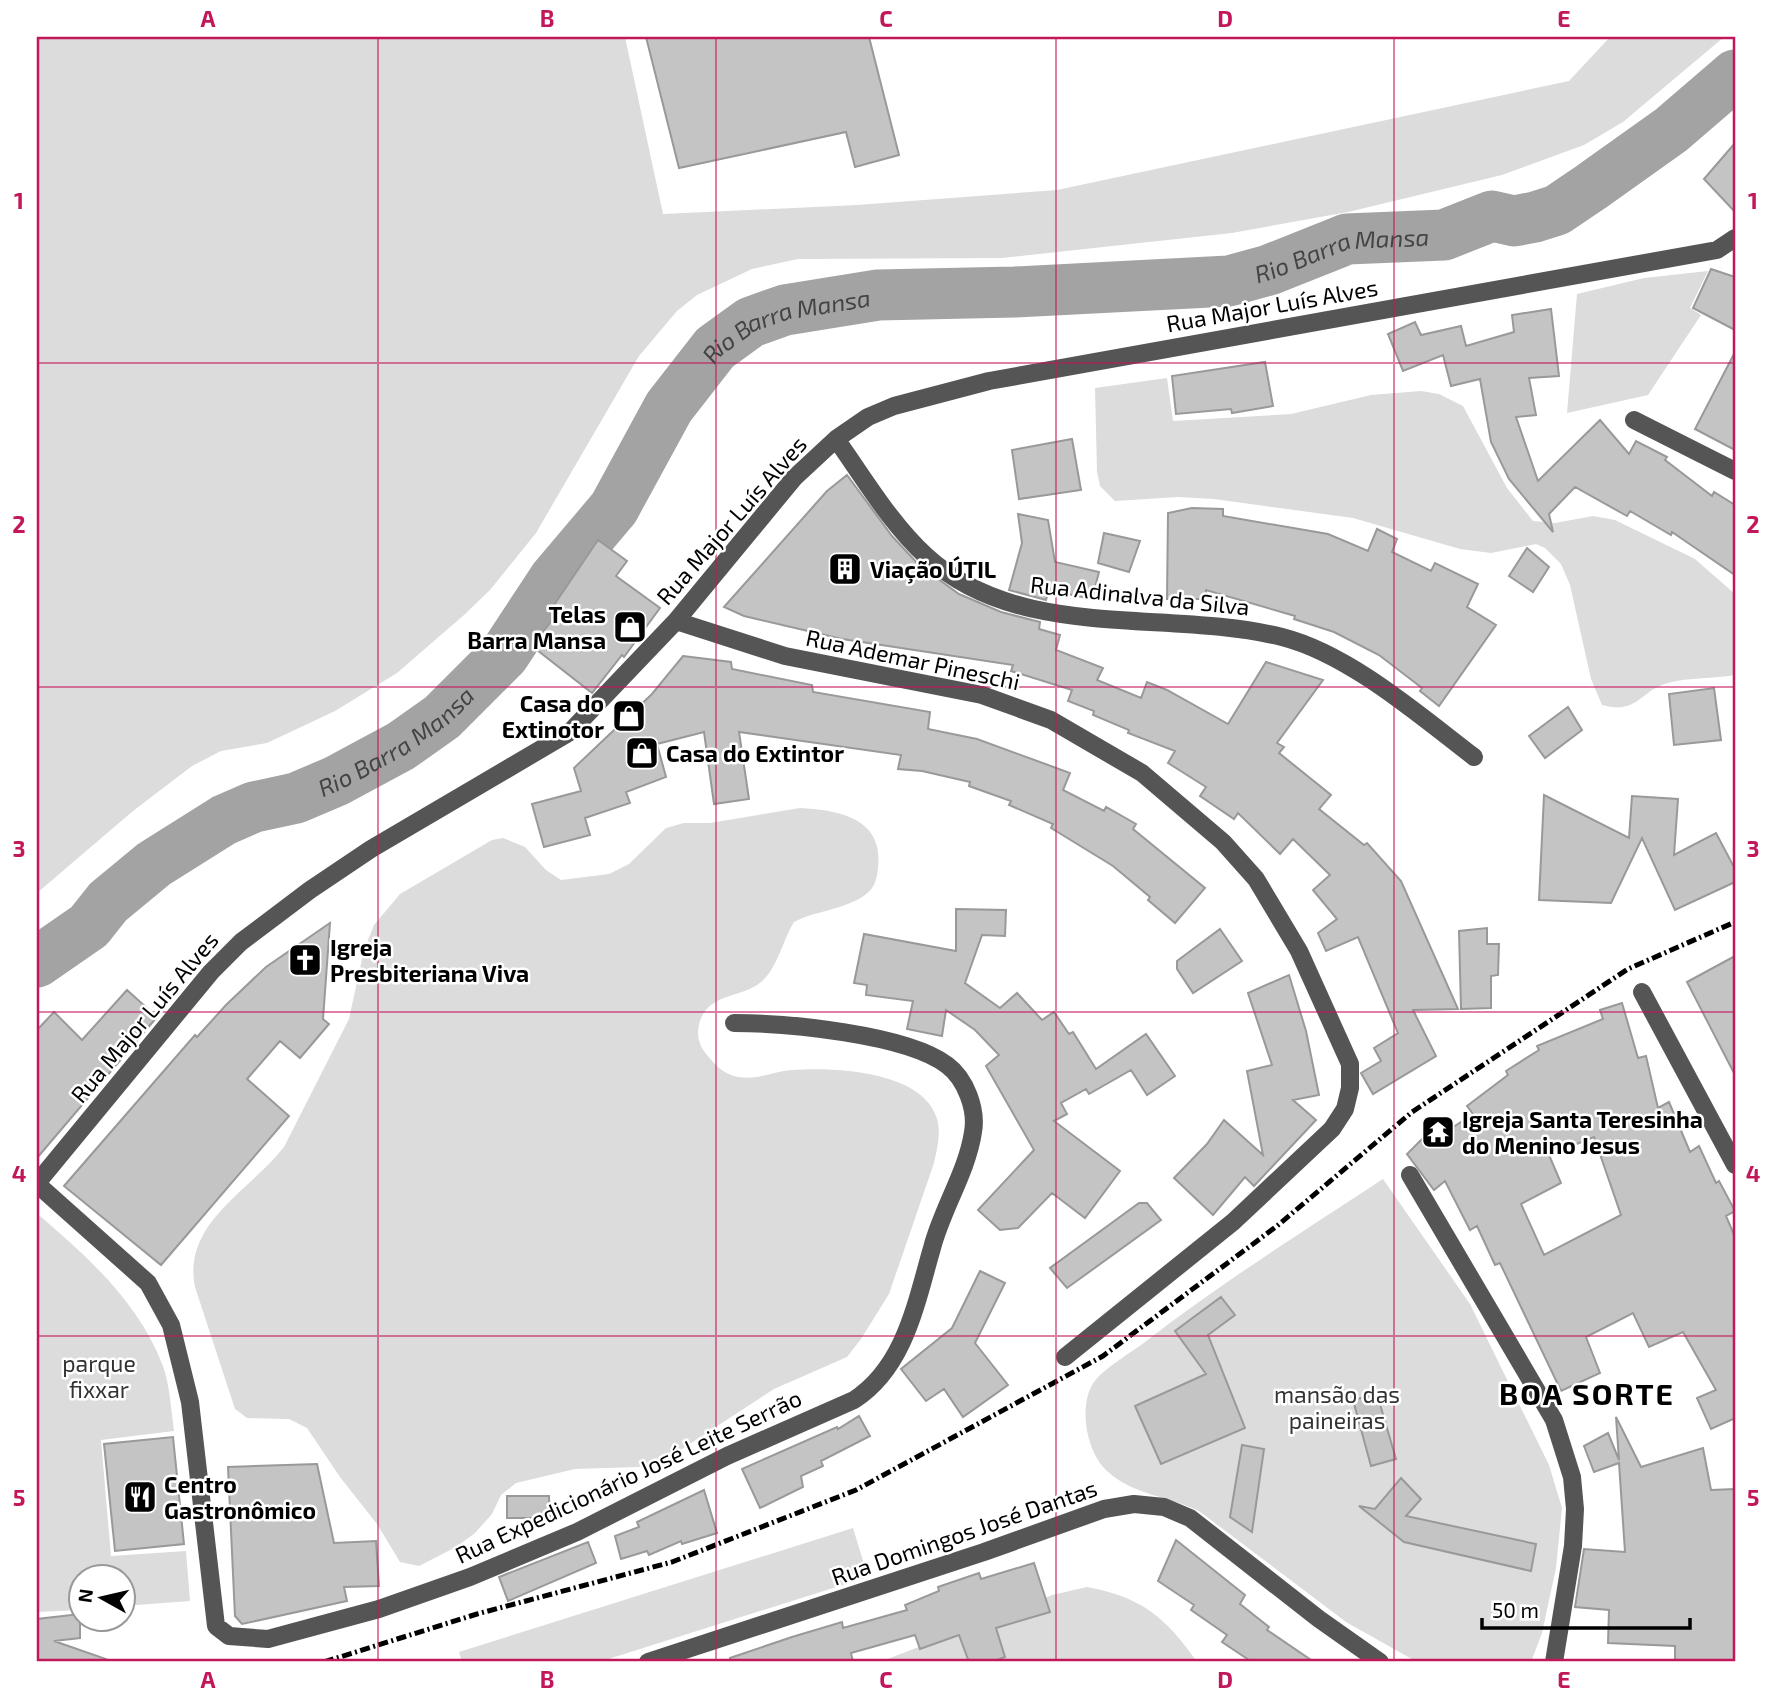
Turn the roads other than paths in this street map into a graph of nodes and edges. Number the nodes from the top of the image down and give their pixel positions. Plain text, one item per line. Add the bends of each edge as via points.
1 (1735, 238) edge
2 (1717, 250) junction
3 (1735, 259) edge
4 (1634, 420) dead end
5 (835, 439) junction
6 (1735, 471) edge
7 (676, 621) junction
8 (1474, 757) dead end
9 (1642, 992) dead end
10 (734, 1023) dead end
11 (1735, 1165) edge
12 (1410, 1175) dead end
13 (37, 1184) edge
14 (1065, 1357) dead end
15 (648, 1662) edge
16 (1380, 1662) edge
17 (1554, 1662) edge

1 - 2 street, Rua Major Luís Alves
2 - 3 street
2 - 5 street, Rua Major Luís Alves via 989,381 894,406
4 - 6 street
5 - 7 street, Rua Major Luís Alves via 794,478
5 - 8 street, Rua Adinalva da Silva via 911,541 942,569 976,590 1040,610 1254,633 1301,643 1358,673
7 - 13 street, Rua Major Luís Alves via 570,732 371,849 241,942 211,972
7 - 14 street, Rua Ademar Pineschi via 785,656 982,695 1018,706 1096,743 1142,773 1223,842 1256,879 1299,951 1350,1064 1345,1109 1332,1129 1233,1222
9 - 11 street
10 - 13 street, Rua Expedicionário José Leite Serrão via 805,1028 908,1047 948,1065 965,1088 973,1116 970,1145 936,1234 906,1335 887,1370 854,1400 727,1456 577,1532 392,1605 268,1639 229,1636 216,1626 190,1402 164,1308 148,1283
12 - 17 street via 1554,1420 1572,1478 1573,1546
15 - 16 street, Rua Domingos José Dantas via 1104,1509 1134,1504 1164,1507 1190,1518

